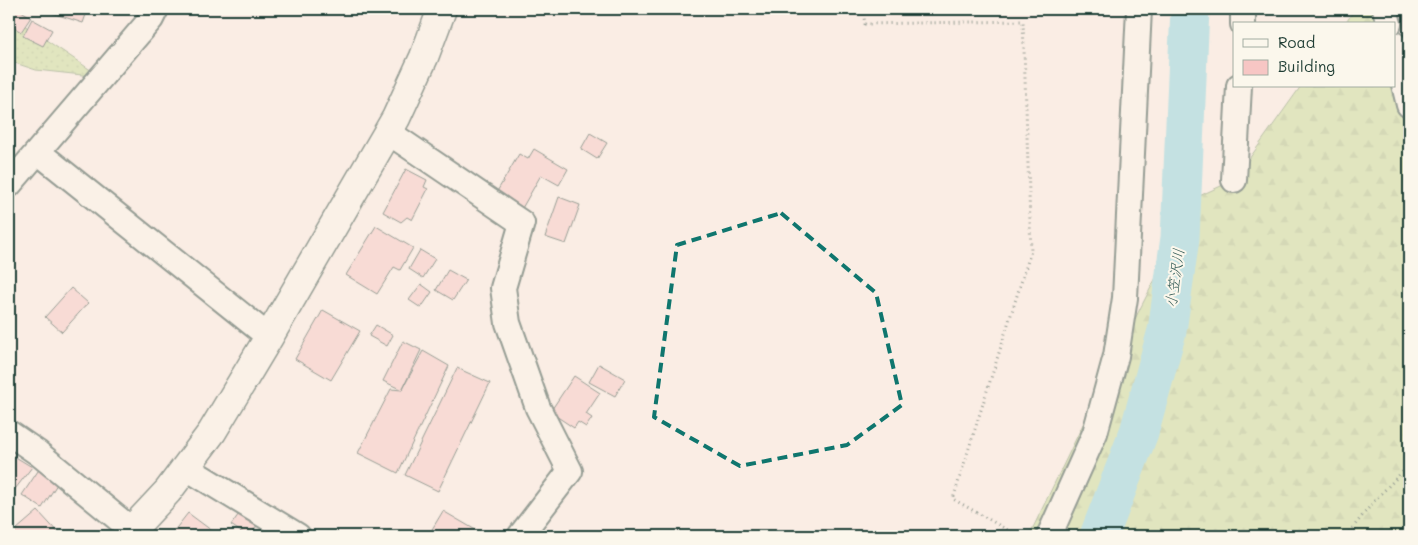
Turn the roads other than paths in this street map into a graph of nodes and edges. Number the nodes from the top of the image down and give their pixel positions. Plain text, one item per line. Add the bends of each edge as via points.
1 (156, 9) edge
2 (442, 9) edge
3 (1140, 9) edge
4 (1243, 9) edge
5 (1385, 9) edge
6 (1243, 22) edge
7 (1388, 22) edge
8 (1396, 52) edge
9 (1239, 88) edge
10 (1409, 105) edge
11 (388, 132) junction
12 (38, 152) junction
13 (1234, 180) dead end
14 (9, 185) edge
15 (269, 337) junction
16 (9, 433) edge
17 (186, 467) junction
18 (129, 533) edge
19 (298, 536) edge
20 (520, 536) edge
21 (1049, 536) edge

1 - 12 street via 151,19
2 - 11 street via 424,57
3 - 21 street via 1125,298 1116,356 1095,433
4 - 6 street
5 - 7 street
8 - 10 street
9 - 13 street
11 - 15 street
11 - 20 street via 522,223 503,288 508,324 538,408 570,471
12 - 14 street
12 - 15 street
15 - 17 street via 212,432
16 - 18 street via 38,453
17 - 18 street
17 - 19 street

